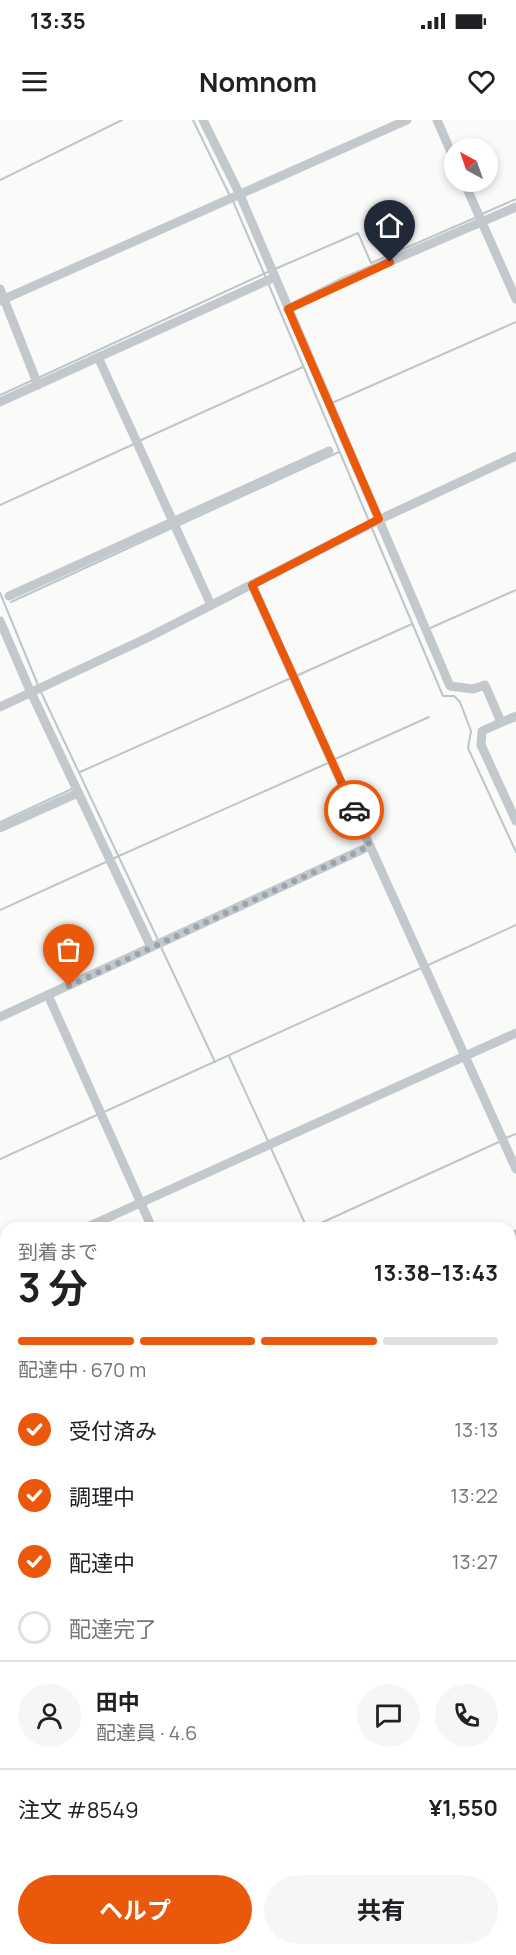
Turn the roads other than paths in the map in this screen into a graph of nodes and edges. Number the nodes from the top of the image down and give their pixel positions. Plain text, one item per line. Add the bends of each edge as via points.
1 (203, 120) edge
2 (407, 120) edge
3 (437, 120) edge
4 (445, 138) edge
5 (468, 192) edge
6 (234, 197) junction
7 (516, 207) edge
8 (480, 218) junction
9 (270, 276) junction
10 (0, 289) edge
11 (516, 299) edge
12 (2, 300) edge
13 (288, 309) junction
14 (98, 357) junction
15 (36, 381) junction
16 (0, 402) edge
17 (329, 452) dead end
18 (516, 456) edge
19 (374, 522) junction
20 (174, 526) junction
21 (252, 585) junction
22 (9, 596) dead end
23 (211, 605) junction
24 (0, 621) edge
25 (37, 690) junction
26 (0, 706) edge
27 (516, 716) edge
28 (501, 722) junction
29 (76, 789) junction
30 (515, 819) edge
31 (0, 828) edge
32 (370, 846) junction
33 (156, 945) junction
34 (48, 995) junction
35 (0, 1017) edge
36 (516, 1034) edge
37 (465, 1057) junction
38 (516, 1170) edge
39 (141, 1204) junction
40 (100, 1222) edge
41 (149, 1222) edge

1 - 6 street
2 - 6 street
3 - 4 street
5 - 8 street
6 - 9 street
6 - 12 street
7 - 8 street
8 - 11 street
8 - 13 street
9 - 13 street
9 - 14 street
10 - 12 street
12 - 15 street
13 - 19 street via 330,404
14 - 15 street
14 - 20 street
15 - 16 street
17 - 20 street
18 - 19 street
19 - 21 street
19 - 28 street via 450,686 473,689 485,685
20 - 22 street
20 - 23 street
21 - 23 street
21 - 32 street
23 - 25 street
24 - 25 street
25 - 26 street
25 - 29 street
27 - 28 street
28 - 30 street via 482,731 481,745
29 - 31 street
29 - 33 street
32 - 33 street
32 - 37 street
33 - 34 street
34 - 35 street
34 - 39 street
36 - 37 street
37 - 38 street
37 - 39 street
39 - 40 street
39 - 41 street

